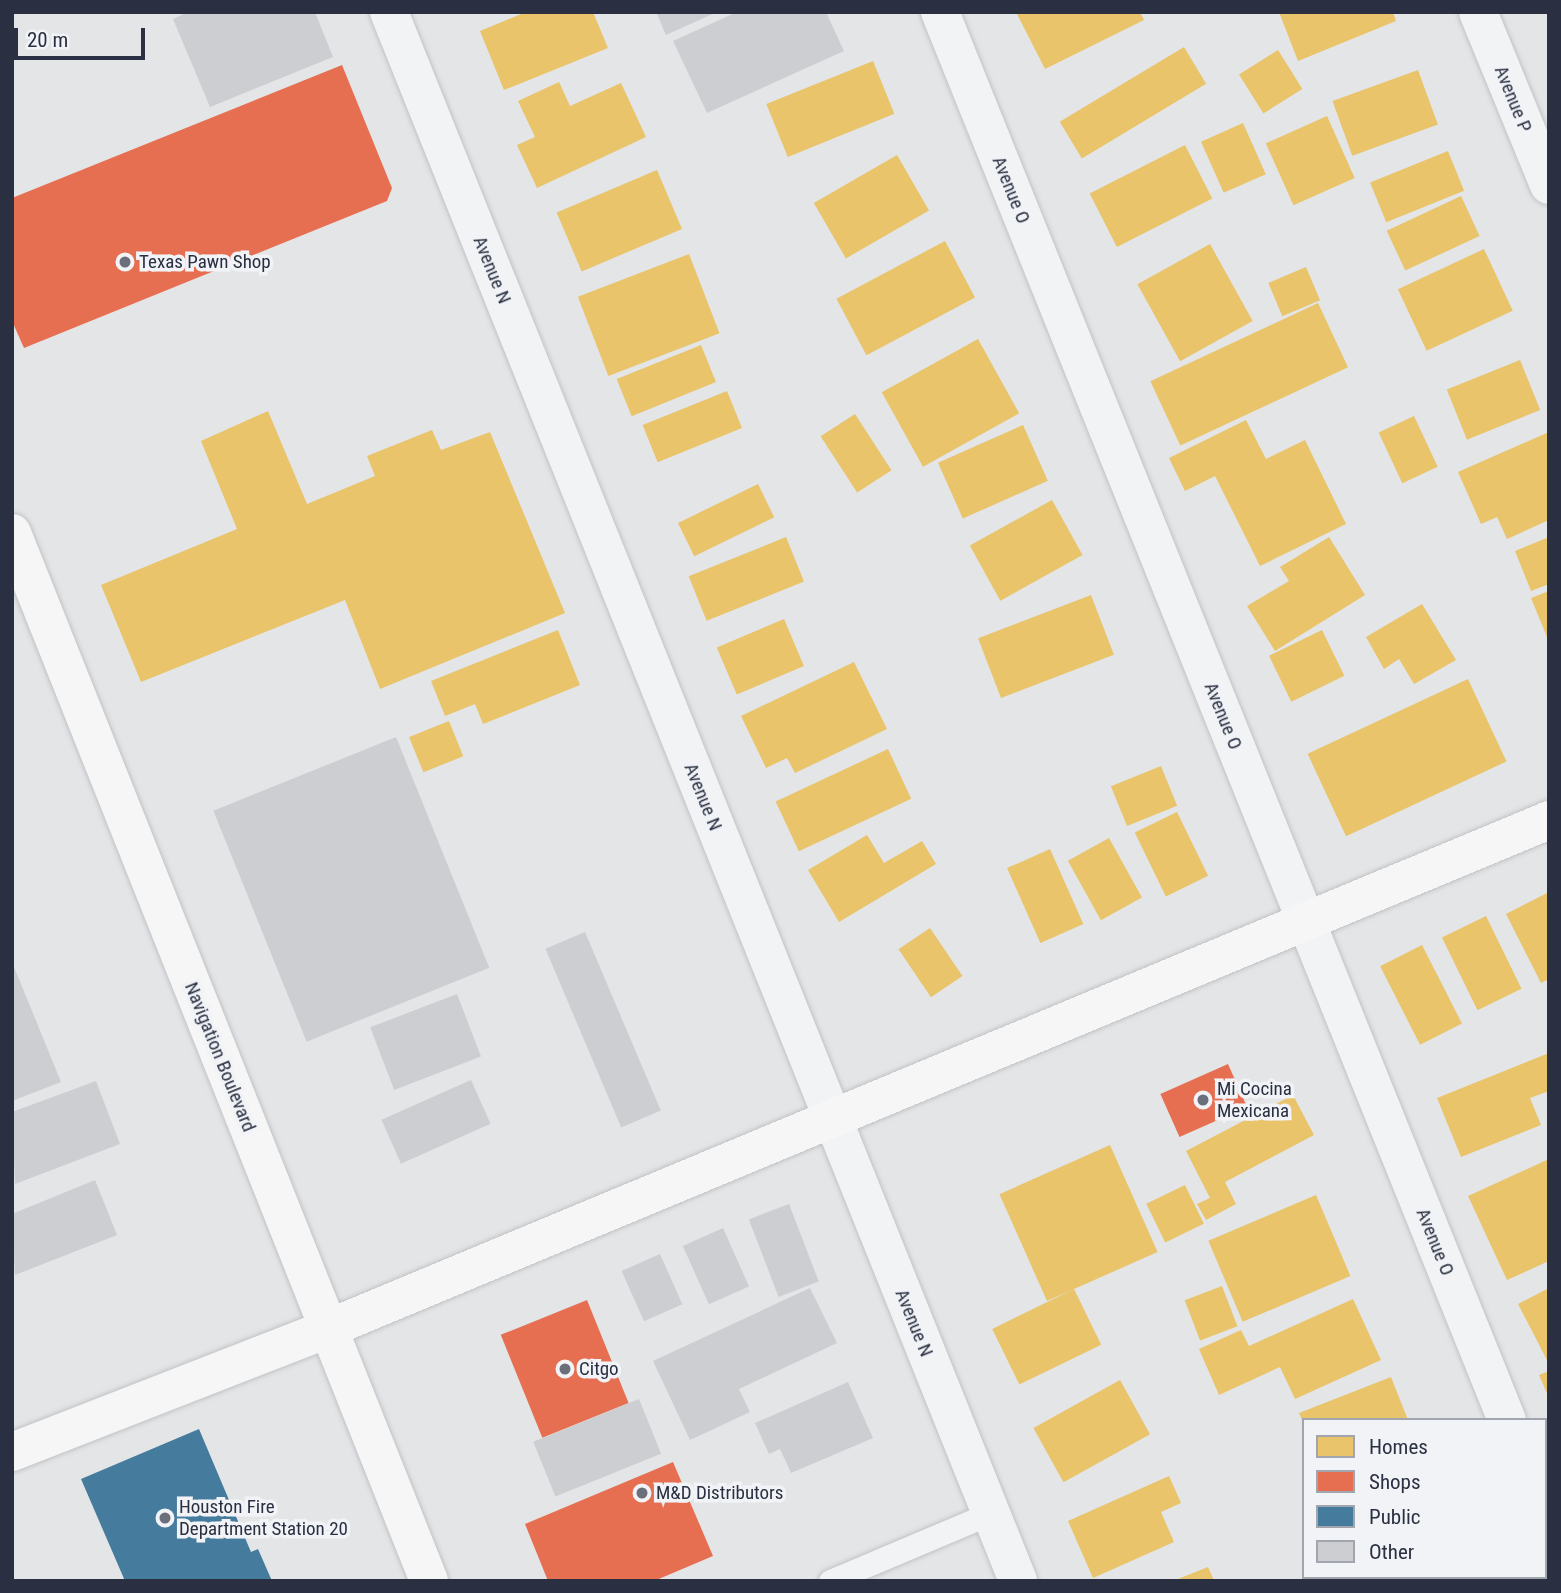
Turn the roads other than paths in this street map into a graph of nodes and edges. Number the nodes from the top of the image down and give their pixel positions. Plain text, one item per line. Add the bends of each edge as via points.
1 (389, 12) edge
2 (940, 12) edge
3 (1478, 12) edge
4 (1549, 185) edge
5 (12, 533) edge
6 (1549, 821) edge
7 (1305, 921) junction
8 (832, 1118) junction
9 (327, 1329) junction
10 (1506, 1418) edge
11 (12, 1452) edge
12 (991, 1513) junction
13 (429, 1581) edge
14 (830, 1581) edge
15 (1018, 1581) edge

1 - 8 street, Avenue N
2 - 7 street, Avenue O
3 - 4 street, Avenue P
5 - 9 main road, Navigation Boulevard
6 - 7 main road
7 - 8 main road
7 - 10 street, Avenue O
8 - 9 main road
8 - 12 street, Avenue N
9 - 11 main road
9 - 13 main road, Navigation Boulevard
12 - 14 lane
12 - 15 street, Avenue N

